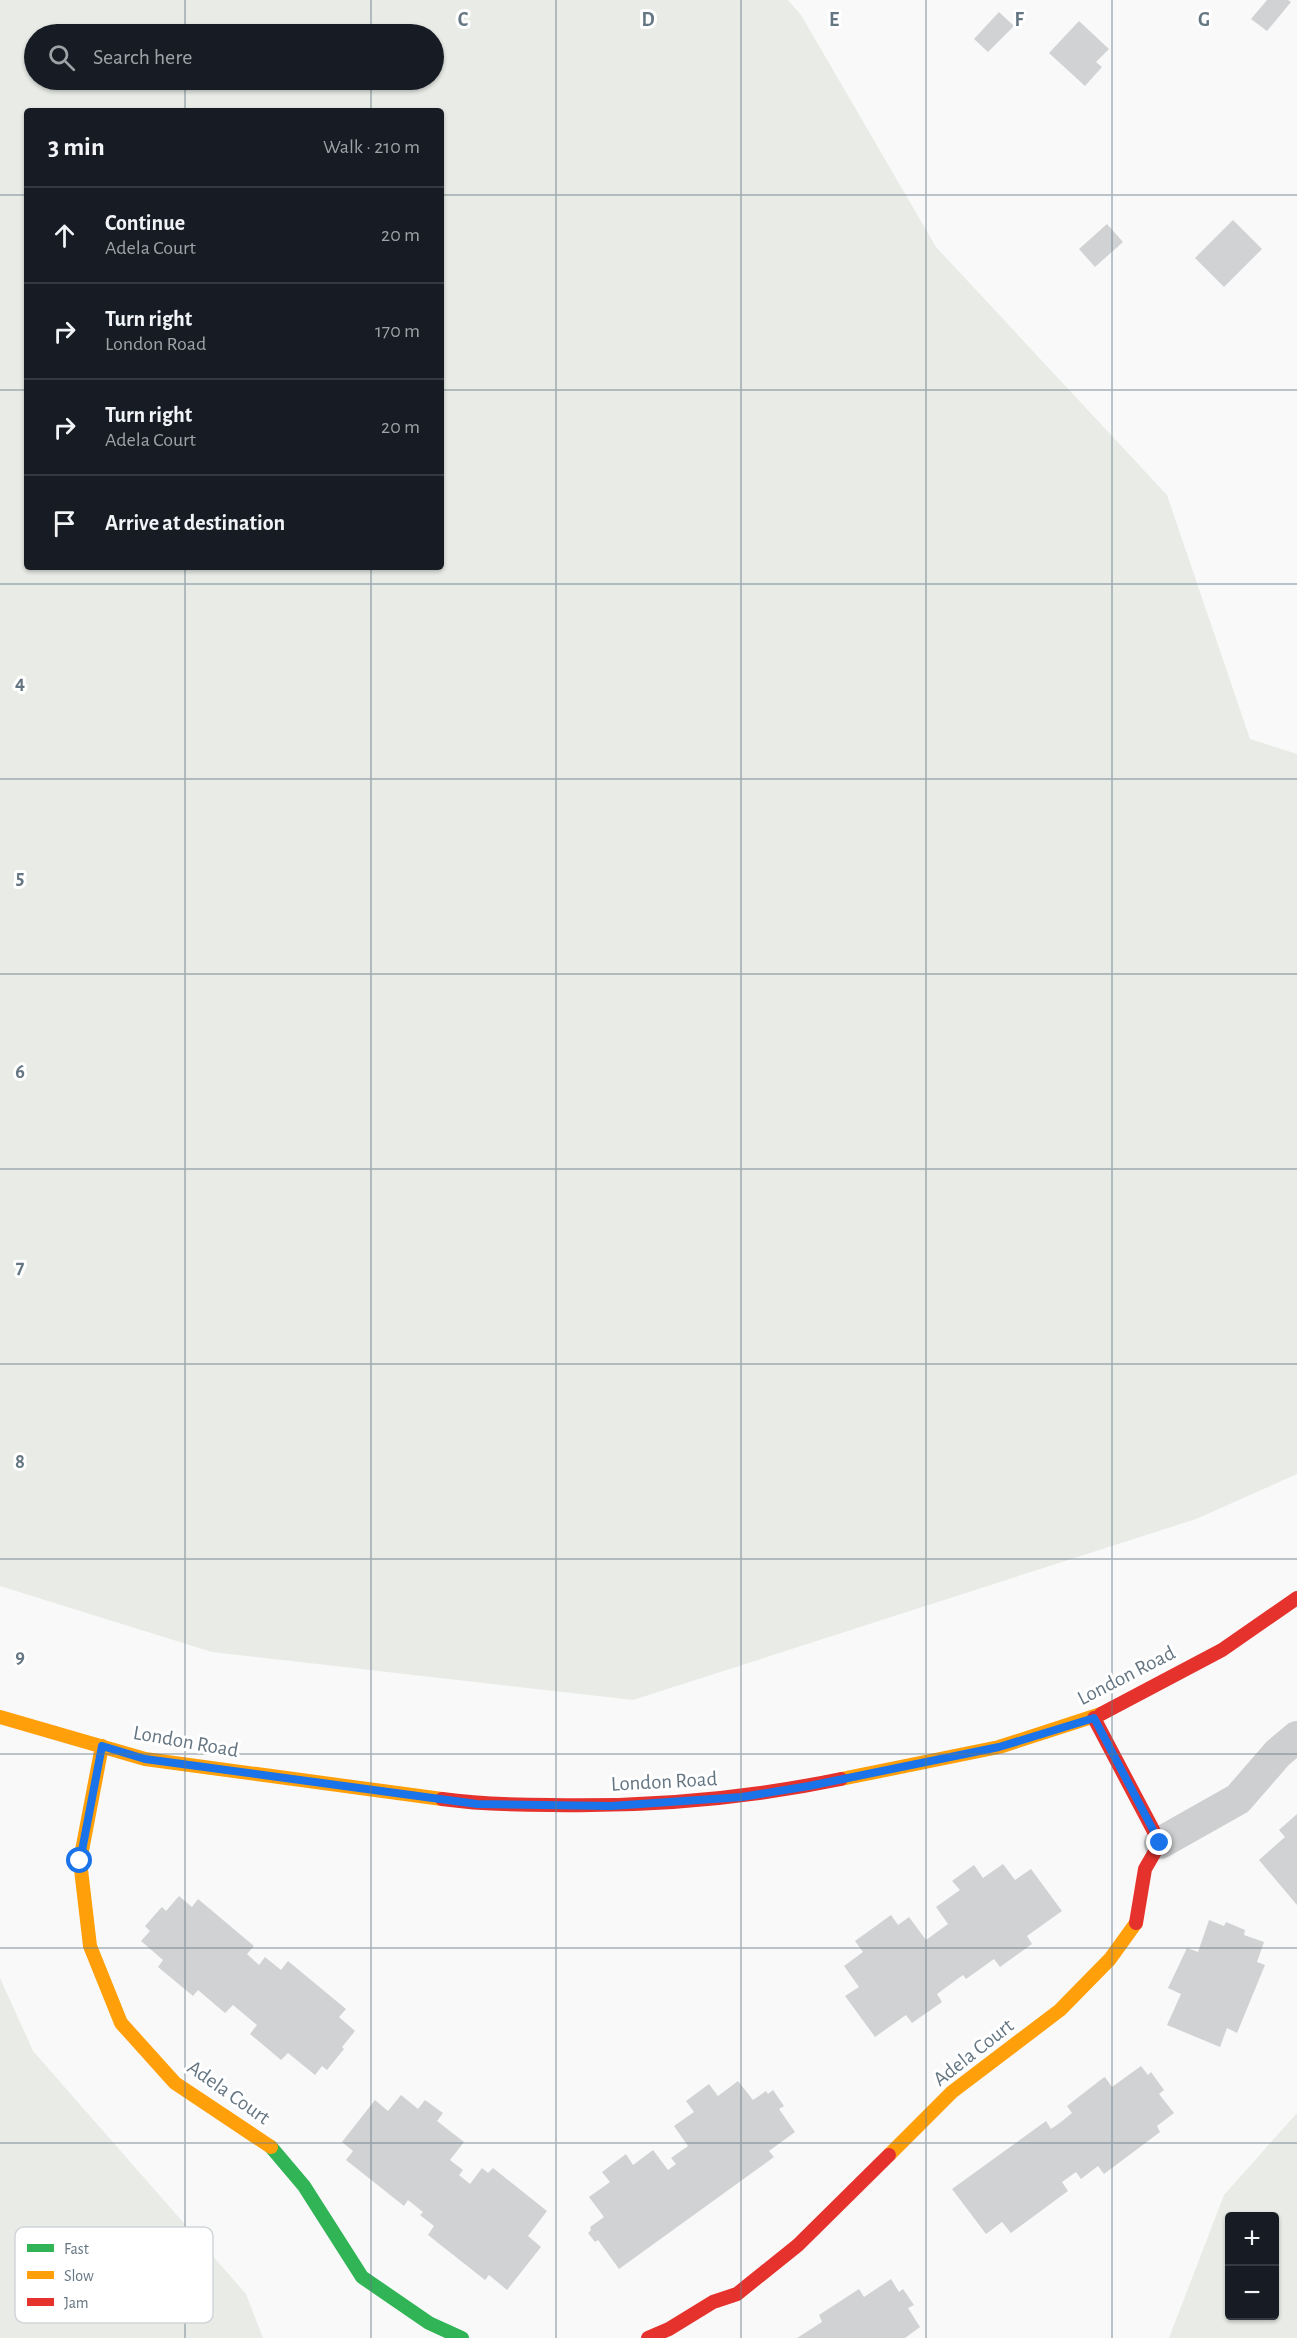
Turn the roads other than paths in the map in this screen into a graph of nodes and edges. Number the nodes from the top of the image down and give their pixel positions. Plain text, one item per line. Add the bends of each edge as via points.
1 (1297, 1598) edge
2 (0, 1717) edge
3 (1094, 1718) junction
4 (1297, 1737) edge
5 (102, 1746) junction
6 (1160, 1843) junction
7 (462, 2338) edge
8 (648, 2338) edge

1 - 3 street, London Road via 1222,1650
2 - 5 street, London Road
3 - 5 street, London Road via 999,1747 809,1786 742,1797 611,1806 477,1804 145,1759
3 - 6 street
4 - 6 street via 1238,1799
5 - 7 street, Adela Court via 80,1861 90,1946 121,2023 175,2083 270,2146 304,2186 362,2277 429,2323
6 - 8 street, Adela Court via 1145,1869 1137,1922 1110,1959 1060,2010 952,2092 798,2245 755,2280 737,2294 713,2302

